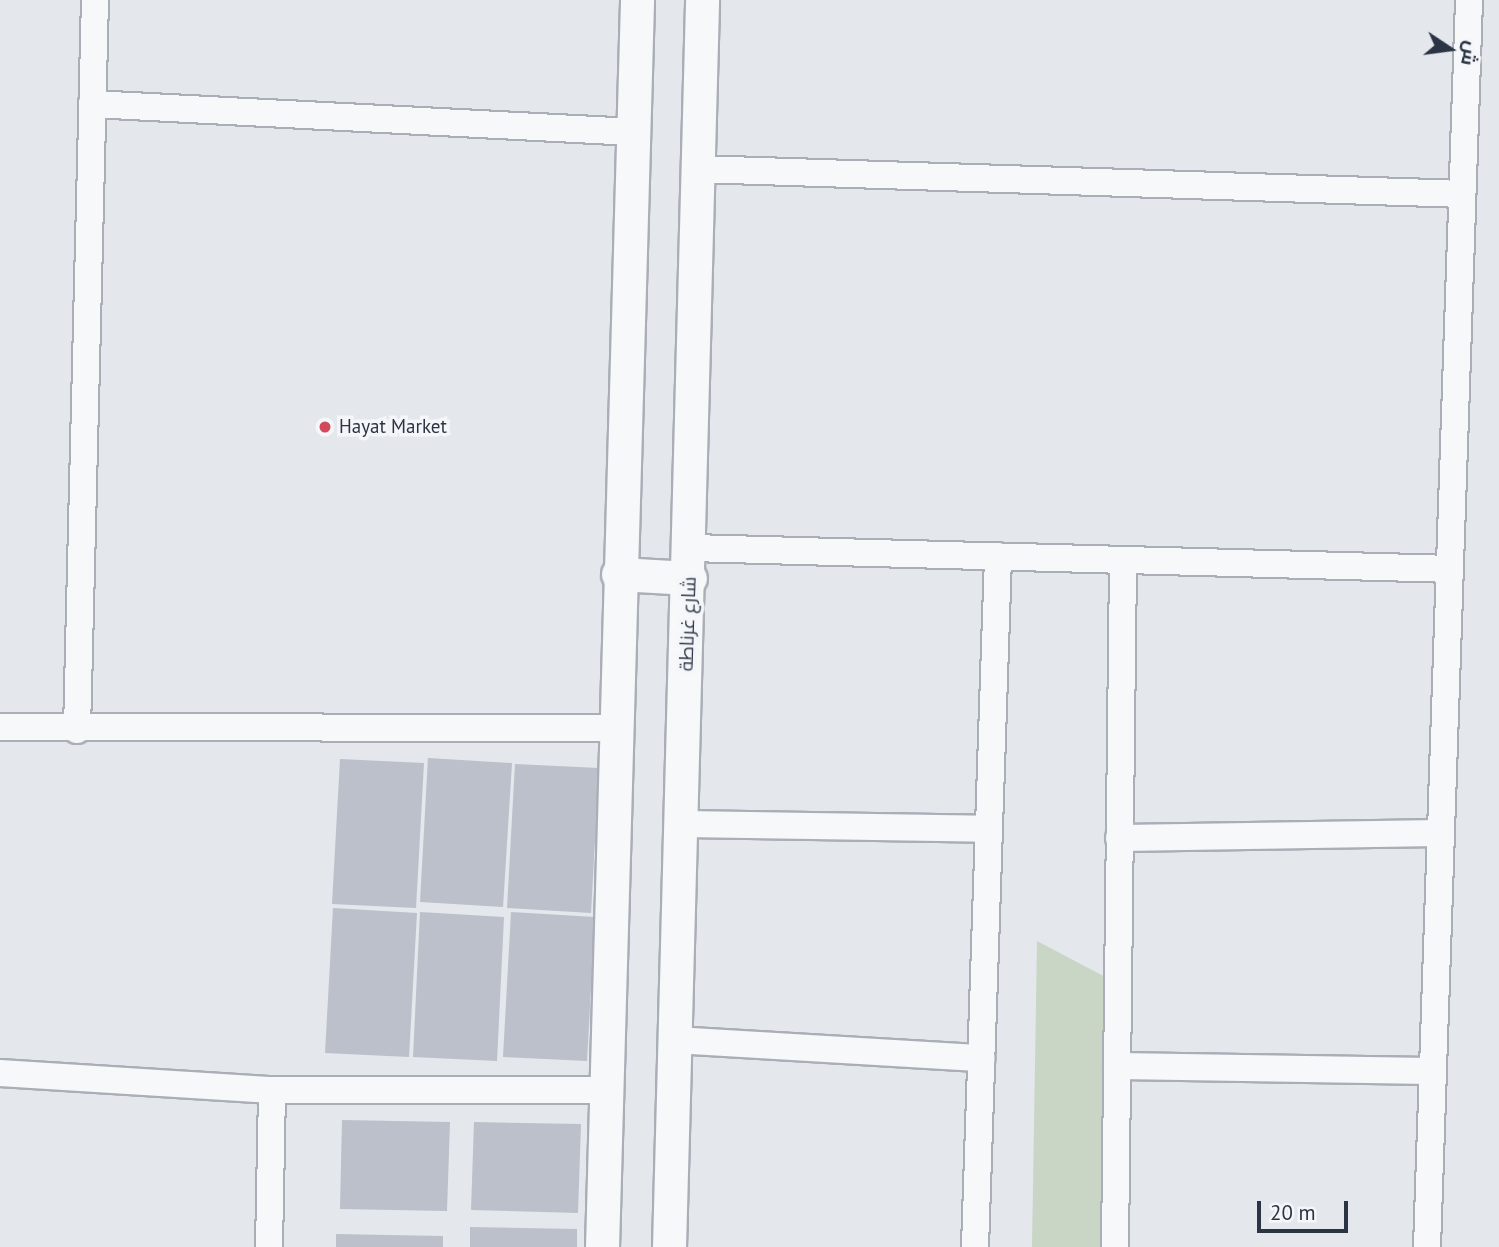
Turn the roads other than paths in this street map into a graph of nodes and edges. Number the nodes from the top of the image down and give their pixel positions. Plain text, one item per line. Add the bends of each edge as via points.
1 (95, 0) edge
2 (637, 0) edge
3 (702, 0) edge
4 (1469, 0) edge
5 (93, 104) junction
6 (633, 132) junction
7 (698, 169) junction
8 (1462, 194) junction
9 (998, 556) junction
10 (1123, 560) junction
11 (691, 563) junction
12 (1450, 569) junction
13 (618, 574) junction
14 (0, 727) edge
15 (617, 728) junction
16 (78, 730) junction
17 (682, 824) junction
18 (989, 830) junction
19 (1441, 833) junction
20 (1119, 838) junction
21 (675, 1040) junction
22 (981, 1058) junction
23 (1117, 1066) junction
24 (1432, 1071) junction
25 (0, 1073) edge
26 (272, 1090) junction
27 (608, 1090) junction
28 (269, 1247) edge
29 (602, 1247) edge
30 (669, 1247) edge
31 (975, 1247) edge
32 (1115, 1247) edge
33 (1427, 1247) edge

1 - 5 street
2 - 6 street
3 - 7 street, شارع غرناطة
4 - 8 street
5 - 6 street
5 - 16 street
6 - 13 street
7 - 8 street
7 - 11 street, شارع غرناطة
8 - 12 street
9 - 10 street
9 - 11 street
9 - 18 street
10 - 12 street
10 - 20 street
11 - 13 street
11 - 17 street, شارع غرناطة
12 - 19 street
13 - 15 street
14 - 16 street
15 - 16 street
15 - 27 street
17 - 18 street
17 - 21 street, شارع غرناطة
18 - 22 street
19 - 20 street
19 - 24 street
20 - 23 street
21 - 22 street
21 - 30 street, شارع غرناطة
22 - 31 street
23 - 24 street
23 - 32 street
24 - 33 street
25 - 26 street
26 - 27 street
26 - 28 street
27 - 29 street

